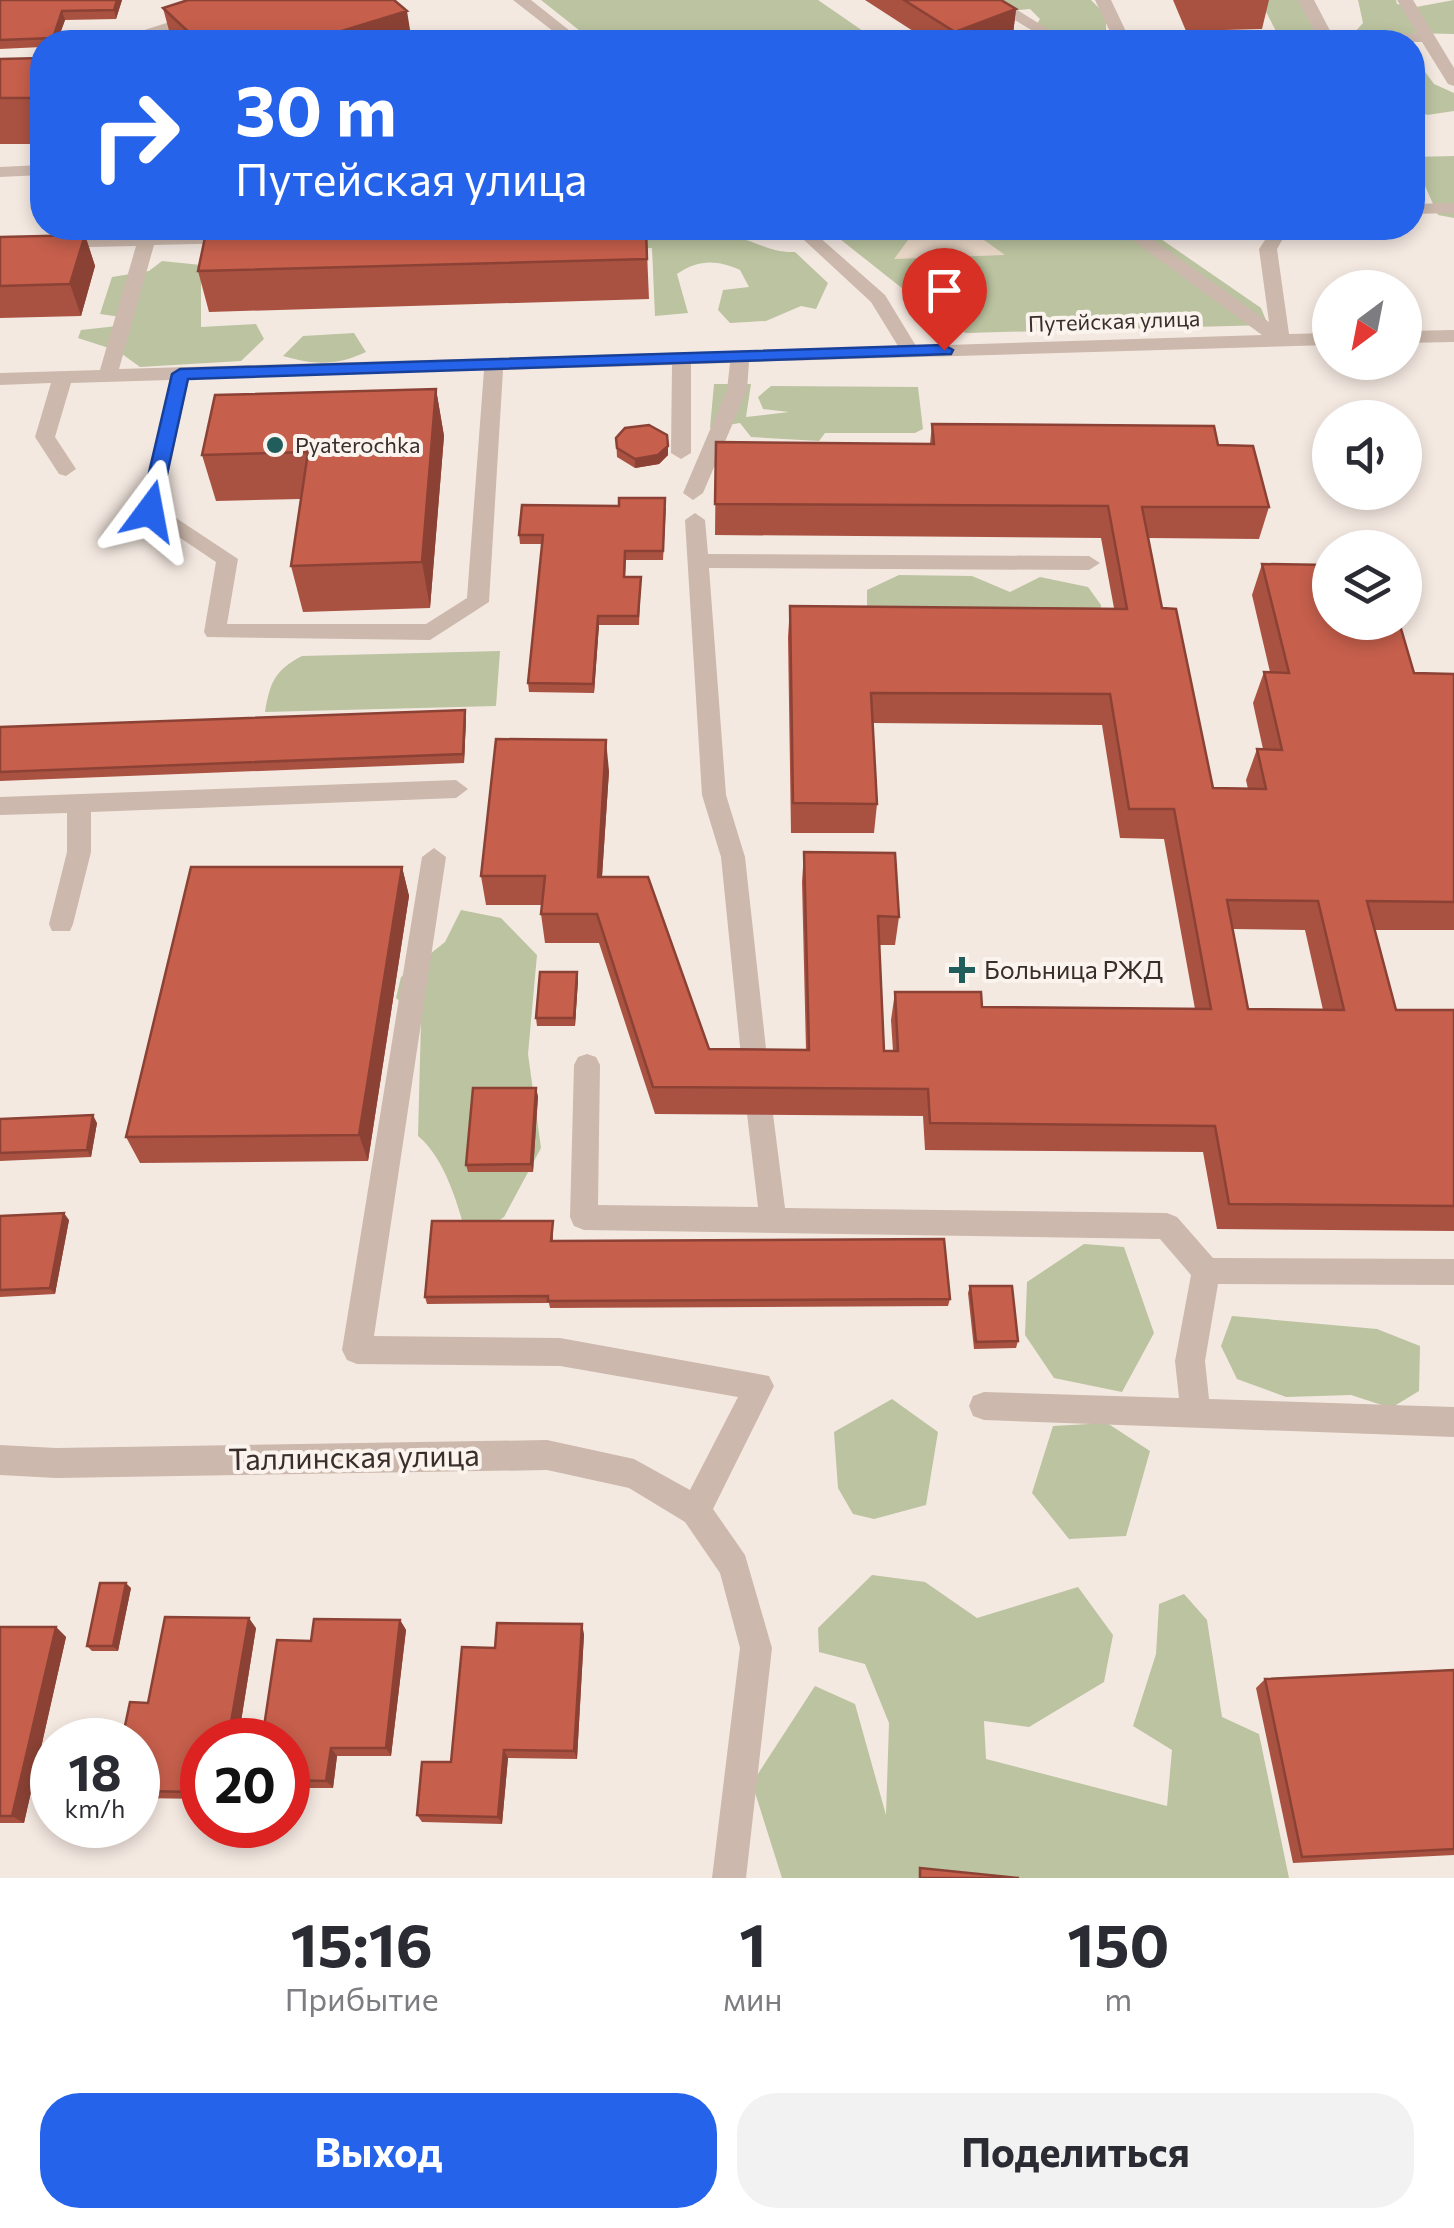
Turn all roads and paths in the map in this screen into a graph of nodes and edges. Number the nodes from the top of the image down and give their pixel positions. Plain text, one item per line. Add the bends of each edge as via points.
1 (255, 0) edge
2 (520, 0) edge
3 (990, 0) edge
4 (1103, 0) edge
5 (1306, 0) edge
6 (1405, 0) edge
7 (160, 30) edge
8 (558, 30) edge
9 (1040, 30) edge
10 (1117, 30) edge
11 (1322, 30) edge
12 (1421, 30) edge
13 (1425, 38) edge
14 (1454, 81) edge
15 (30, 171) edge
16 (0, 172) edge
17 (1454, 208) edge
18 (1425, 209) edge
19 (175, 240) edge
20 (812, 240) edge
21 (1143, 240) edge
22 (1274, 240) edge
23 (146, 241) junction
24 (0, 244) edge
25 (1454, 336) edge
26 (1422, 337) edge
27 (1312, 340) edge
28 (1281, 341) junction
29 (910, 351) junction
30 (740, 356) junction
31 (682, 357) junction
32 (494, 364) junction
33 (180, 374) junction
34 (108, 376) junction
35 (64, 378) junction
36 (0, 379) edge
37 (681, 453) dead end
38 (66, 469) dead end
39 (693, 494) dead end
40 (695, 520) dead end
41 (696, 561) junction
42 (1089, 563) dead end
43 (456, 790) dead end
44 (80, 804) junction
45 (0, 806) edge
46 (434, 856) dead end
47 (60, 924) dead end
48 (587, 1065) dead end
49 (756, 1076) edge
50 (760, 1114) edge
51 (772, 1220) junction
52 (1206, 1271) junction
53 (1454, 1272) edge
54 (984, 1406) dead end
55 (1196, 1414) junction
56 (1454, 1422) edge
57 (0, 1460) edge
58 (696, 1511) junction
59 (728, 1878) edge

1 - 7 street
2 - 8 street
3 - 9 street
4 - 10 street
5 - 11 street
6 - 12 street
13 - 14 street
15 - 16 street
17 - 18 street
19 - 23 street
20 - 29 street via 878,298
21 - 28 street
22 - 28 street via 1268,249
23 - 24 street
23 - 34 street
25 - 26 street
27 - 28 street, Путейская улица
28 - 29 street, Путейская улица
29 - 30 street, Путейская улица
30 - 31 street, Путейская улица
30 - 39 street via 737,390
31 - 32 street, Путейская улица
31 - 37 street
32 - 33 street, Путейская улица
32 - 33 street via 478,602 430,632 215,632 227,559 150,511
33 - 34 street, Путейская улица
34 - 35 street, Путейская улица
35 - 36 street, Путейская улица
35 - 38 street via 45,437
40 - 41 street
41 - 42 street
41 - 49 street via 714,795 733,856
43 - 44 street
44 - 45 street
44 - 47 street via 79,852
46 - 58 street via 357,1350 560,1352 759,1386
48 - 51 street via 584,1216
50 - 51 street
51 - 52 street via 1167,1226
52 - 53 street
52 - 55 street via 1190,1361
54 - 55 street
55 - 56 street
57 - 58 street, Таллинская улица via 547,1455 634,1474
58 - 59 street via 734,1566 756,1648

